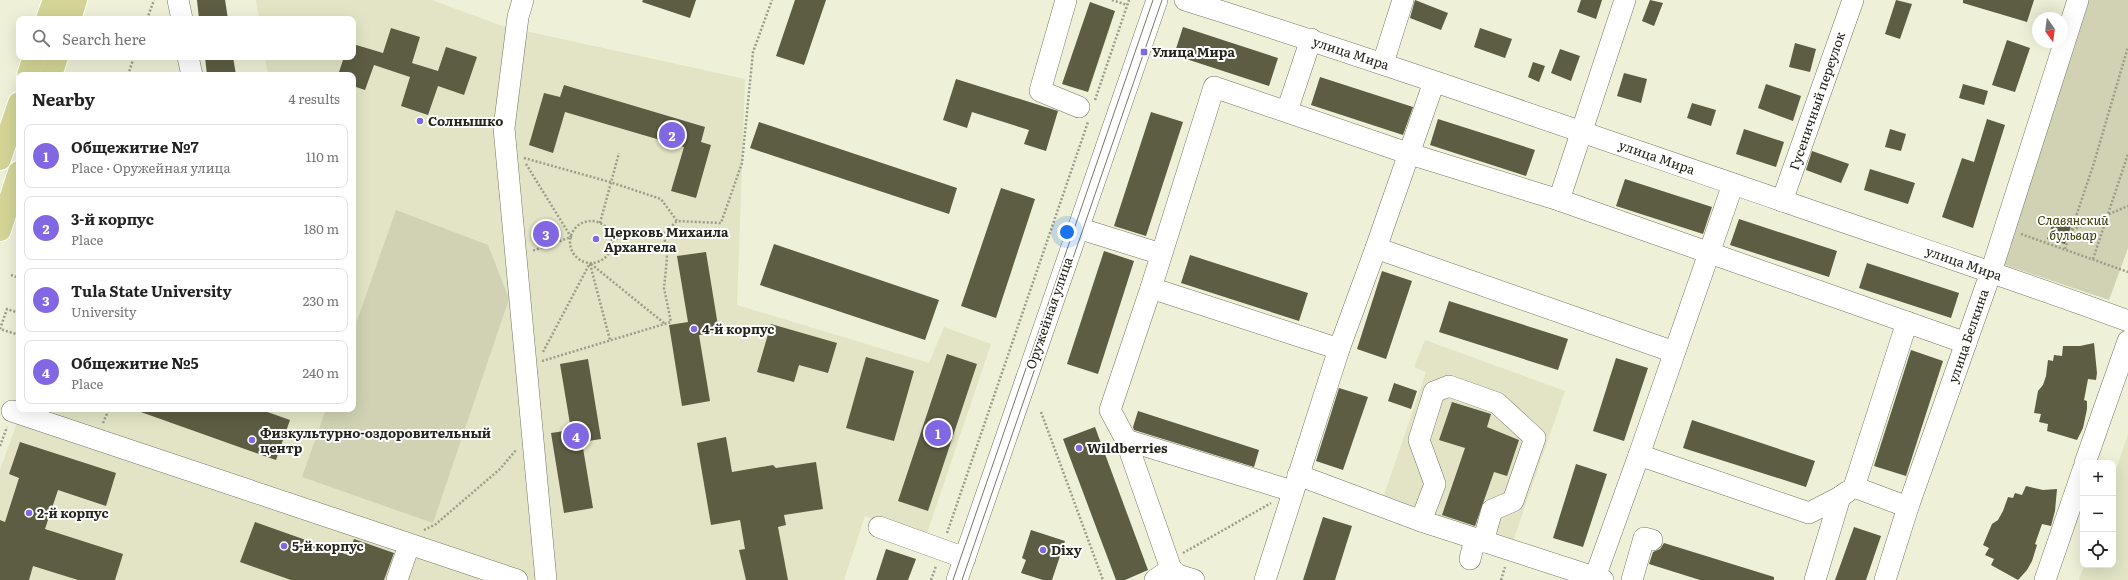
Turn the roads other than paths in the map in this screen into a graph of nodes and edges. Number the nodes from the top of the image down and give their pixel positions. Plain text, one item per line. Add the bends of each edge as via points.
1 (54, 0) edge
2 (76, 0) edge
3 (178, 0) edge
4 (523, 0) edge
5 (1066, 0) edge
6 (1157, 0) edge
7 (1185, 0) edge
8 (1403, 0) edge
9 (1625, 0) edge
10 (1853, 0) edge
11 (2078, 0) edge
12 (48, 16) edge
13 (71, 16) edge
14 (181, 16) edge
15 (1311, 39) junction
16 (33, 60) edge
17 (56, 60) edge
18 (189, 60) edge
19 (1383, 63) junction
20 (29, 72) edge
21 (52, 72) edge
22 (191, 72) edge
23 (1434, 82) junction
24 (1087, 110) road end
25 (1287, 111) junction
26 (16, 112) edge
27 (1581, 130) junction
28 (1410, 154) junction
29 (0, 159) edge
30 (16, 181) edge
31 (1733, 184) junction
32 (1559, 200) junction
33 (1782, 201) junction
34 (1078, 228) junction
35 (0, 230) edge
36 (1376, 248) junction
37 (1161, 254) junction
38 (1710, 254) junction
39 (1991, 272) junction
40 (1151, 288) junction
41 (2128, 320) edge
42 (1907, 322) junction
43 (2128, 341) edge
44 (1966, 343) junction
45 (1339, 349) junction
46 (1674, 352) junction
47 (12, 412) dead end
48 (1126, 440) junction
49 (1639, 455) junction
50 (2086, 460) edge
51 (2080, 479) edge
52 (1295, 483) junction
53 (1847, 492) junction
54 (1908, 507) junction
55 (1421, 521) junction
56 (879, 527) dead end
57 (1479, 540) junction
58 (1652, 540) dead end
59 (405, 543) junction
60 (965, 558) junction
61 (1470, 559) dead end
62 (1165, 570) edge
63 (1597, 579) edge
64 (397, 580) edge
65 (517, 580) edge
66 (546, 580) edge
67 (957, 580) edge
68 (1194, 580) edge
69 (1265, 580) edge
70 (1632, 580) edge
71 (1815, 580) edge
72 (1885, 580) edge
73 (2045, 580) edge

1 - 12 main road
2 - 13 main road
3 - 14 street
4 - 66 street via 518,17 504,128
5 - 24 street via 1040,91
6 - 34 street, Оружейная улица
7 - 15 street, улица Мира
8 - 19 street
9 - 27 street
10 - 33 street, Гусеничный переулок
11 - 39 street, улица Белкина
15 - 19 street, улица Мира
15 - 25 street
16 - 20 main road
17 - 21 main road
18 - 22 street
19 - 23 street, улица Мира
23 - 27 street, улица Мира
23 - 28 street
25 - 28 street
25 - 37 street via 1214,87
26 - 29 main road
27 - 31 street, улица Мира
27 - 32 street
28 - 32 street
28 - 36 street
30 - 35 main road
31 - 33 street, улица Мира
31 - 38 street
32 - 38 street
33 - 39 street, улица Мира
34 - 37 street
34 - 60 street, Оружейная улица
36 - 45 street
36 - 46 street
37 - 40 street
38 - 42 street
38 - 46 street
39 - 41 street, улица Мира
39 - 44 street, улица Белкина
40 - 45 street
40 - 48 street via 1110,410
42 - 44 street
42 - 53 street
43 - 50 street
44 - 54 street, улица Белкина
45 - 52 street
46 - 49 street
47 - 59 street
48 - 52 street
48 - 62 street
49 - 53 street via 1809,512
49 - 63 street
51 - 73 street
52 - 55 street
52 - 69 street
53 - 54 street
53 - 71 street
54 - 72 street, улица Белкина
55 - 57 street
55 - 57 street via 1435,484 1419,440 1434,392 1449,386 1497,403 1535,438 1513,501 1492,510
56 - 60 street
57 - 61 street
57 - 63 street
58 - 70 street via 1644,538
59 - 64 street
59 - 65 street
60 - 67 street, Оружейная улица
62 - 68 street

